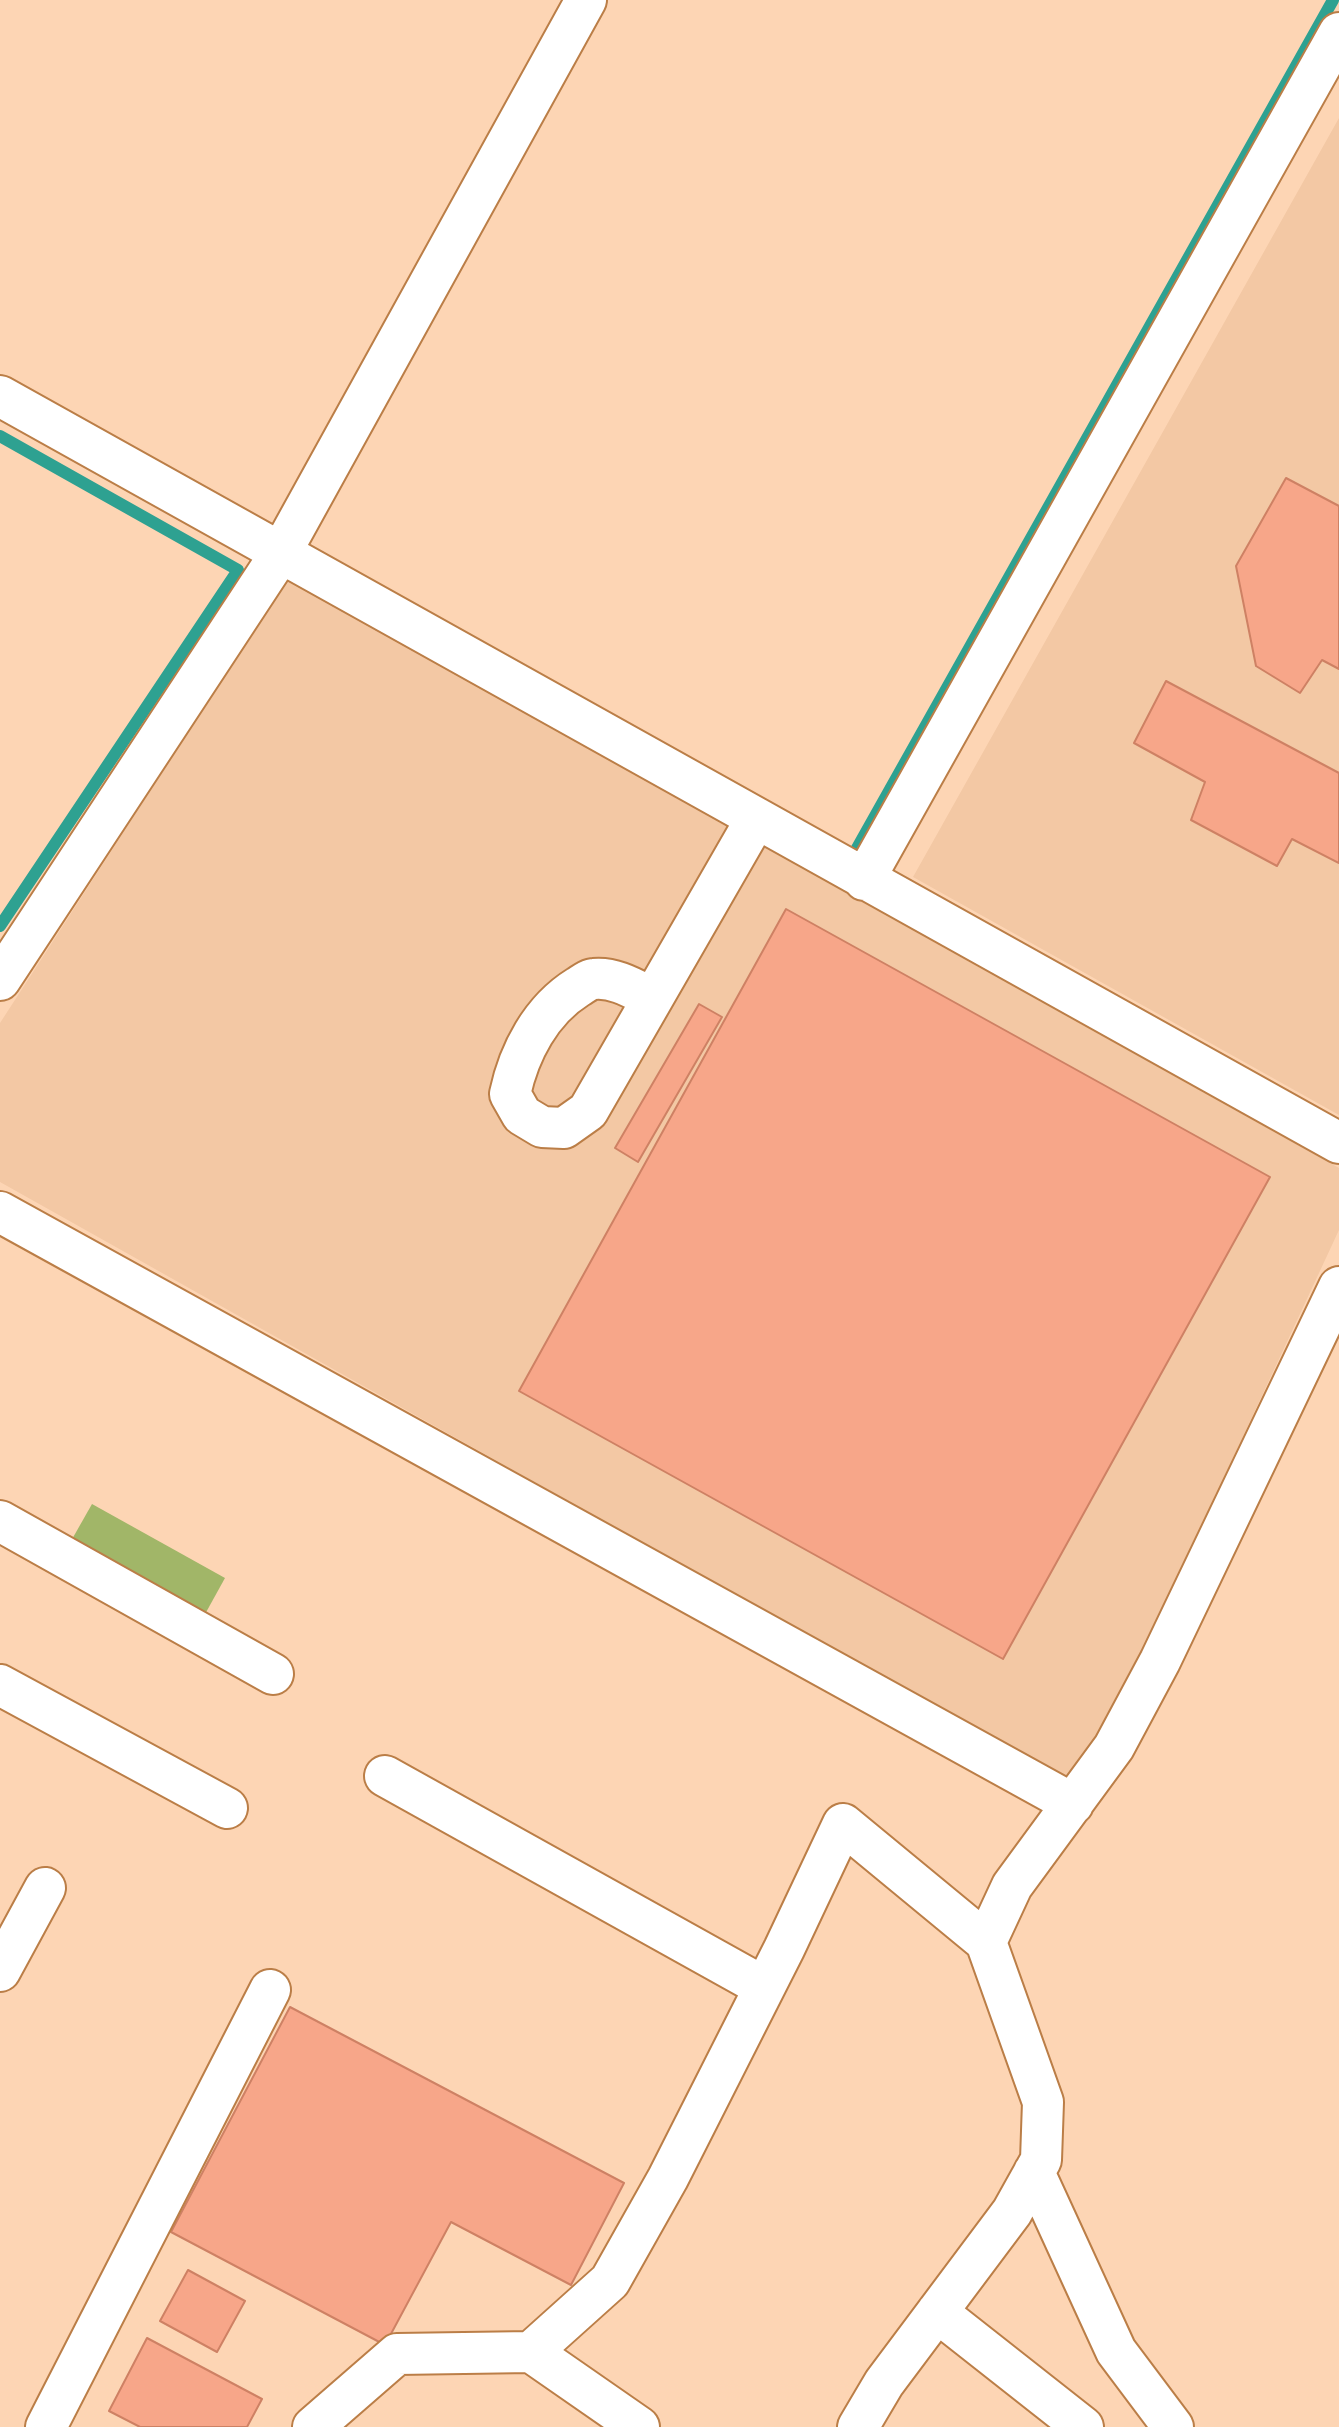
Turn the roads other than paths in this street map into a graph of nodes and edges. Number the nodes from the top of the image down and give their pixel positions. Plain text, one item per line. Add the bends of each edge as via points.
1 (586, 0) edge
2 (1339, 33) edge
3 (0, 396) edge
4 (280, 554) junction
5 (756, 819) junction
6 (864, 880) junction
7 (0, 980) edge
8 (652, 998) dead end
9 (1339, 1143) edge
10 (0, 1212) edge
11 (1339, 1287) edge
12 (0, 1521) edge
13 (273, 1674) dead end
14 (0, 1685) edge
15 (385, 1776) dead end
16 (1073, 1804) junction
17 (227, 1808) dead end
18 (45, 1888) dead end
19 (986, 1942) junction
20 (0, 1971) edge
21 (764, 1987) junction
22 (270, 1990) dead end
23 (1034, 2172) junction
24 (937, 2312) junction
25 (531, 2352) junction
26 (46, 2427) edge
27 (313, 2427) edge
28 (639, 2427) edge
29 (858, 2427) edge
30 (1083, 2427) edge
31 (1173, 2427) edge

1 - 4 street
2 - 6 street
3 - 4 street
4 - 5 street
4 - 7 street
5 - 6 street
5 - 8 street
6 - 9 street
10 - 16 street
11 - 16 street via 1160,1661 1114,1747
12 - 13 street
14 - 17 street
15 - 21 street
16 - 19 street via 1012,1886
18 - 20 street
19 - 21 street via 843,1824
19 - 23 street via 1043,2102 1041,2160
21 - 25 street via 610,2281
22 - 26 street
23 - 24 street via 1012,2212
23 - 31 street via 1116,2351
24 - 29 street
24 - 30 street
25 - 27 street via 397,2354
25 - 28 street

